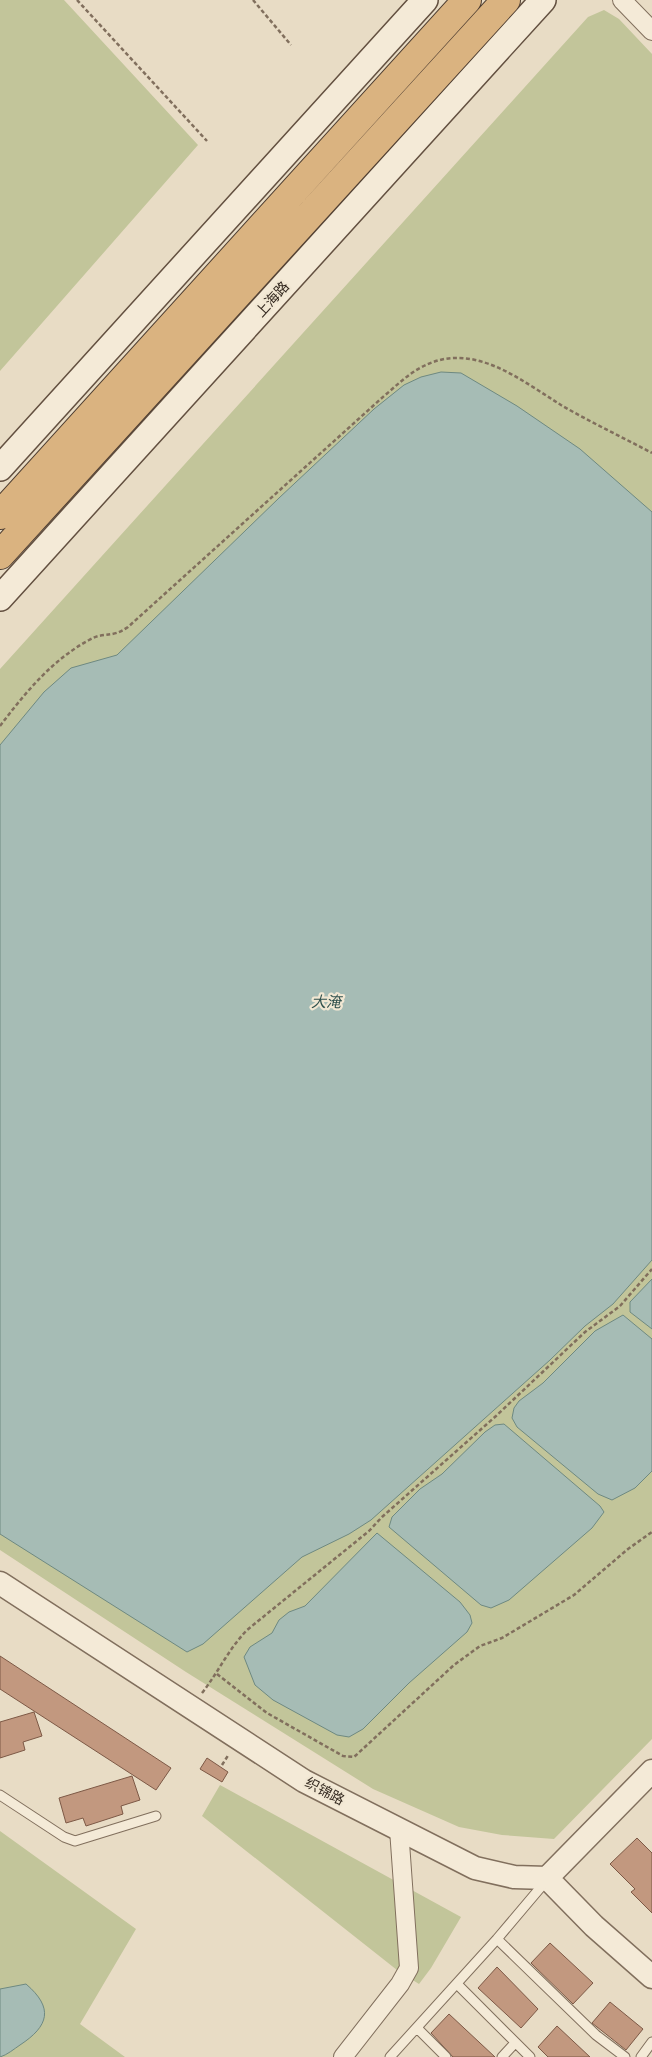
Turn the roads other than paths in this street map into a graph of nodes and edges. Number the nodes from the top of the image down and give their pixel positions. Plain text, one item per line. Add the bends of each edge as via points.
1 (425, 0) edge
2 (467, 0) edge
3 (506, 0) edge
4 (543, 0) edge
5 (622, 0) edge
6 (652, 31) edge
7 (0, 468) edge
8 (0, 515) edge
9 (0, 555) edge
10 (0, 598) edge
11 (0, 1583) edge
12 (652, 1770) edge
13 (0, 1795) edge
14 (156, 1816) dead end
15 (399, 1829) junction
16 (547, 1878) junction
17 (497, 1939) junction
18 (652, 1977) edge
19 (457, 1984) junction
20 (417, 2028) junction
21 (652, 2042) edge
22 (515, 2043) junction
23 (343, 2057) edge
24 (390, 2057) edge
25 (446, 2057) edge
26 (502, 2057) edge
27 (530, 2057) edge
28 (625, 2057) edge
29 (641, 2057) edge

1 - 7 main road
2 - 8 highway
3 - 9 highway, 上海路
4 - 10 main road, 上海路
5 - 6 street
11 - 15 street, 织锦路 via 304,1781
12 - 16 street
13 - 14 lane via 64,1837 75,1840
15 - 16 street, 织锦路 via 475,1868 514,1877
15 - 23 street via 409,1968
16 - 17 lane
16 - 18 street via 594,1926
17 - 19 lane
17 - 28 lane via 596,2035
19 - 20 lane
19 - 22 lane
20 - 24 lane
20 - 25 lane
21 - 29 lane
22 - 26 lane
22 - 27 lane

